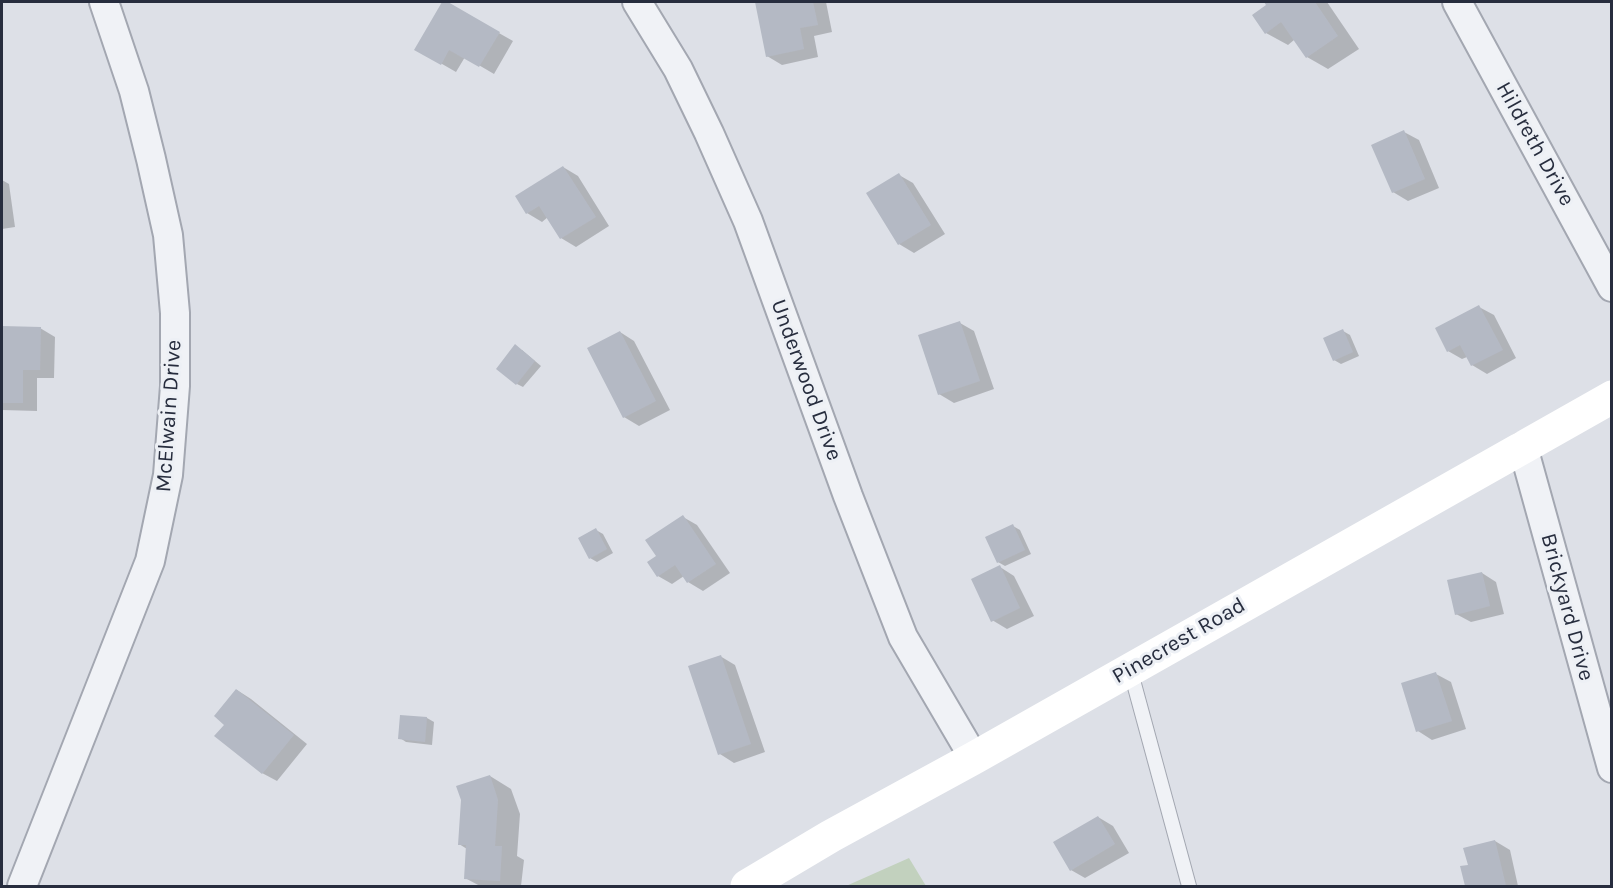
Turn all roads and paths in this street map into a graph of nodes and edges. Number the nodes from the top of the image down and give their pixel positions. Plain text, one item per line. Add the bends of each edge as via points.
1 (104, 2) edge
2 (637, 2) edge
3 (1457, 2) edge
4 (1611, 287) edge
5 (1611, 397) edge
6 (1523, 447) junction
7 (1130, 669) junction
8 (974, 758) junction
9 (1611, 768) edge
10 (22, 886) edge
11 (747, 886) edge
12 (1189, 886) edge

1 - 10 street, McElwain Drive via 134,91 168,235 175,313 175,386 168,475 150,561
2 - 8 street, Underwood Drive via 678,69 748,221 903,637
3 - 4 street, Hildreth Drive
5 - 6 street, Pinecrest Road
6 - 7 street, Pinecrest Road
6 - 9 street, Brickyard Drive
7 - 8 street, Pinecrest Road
7 - 12 lane
8 - 11 street, Pinecrest Road

